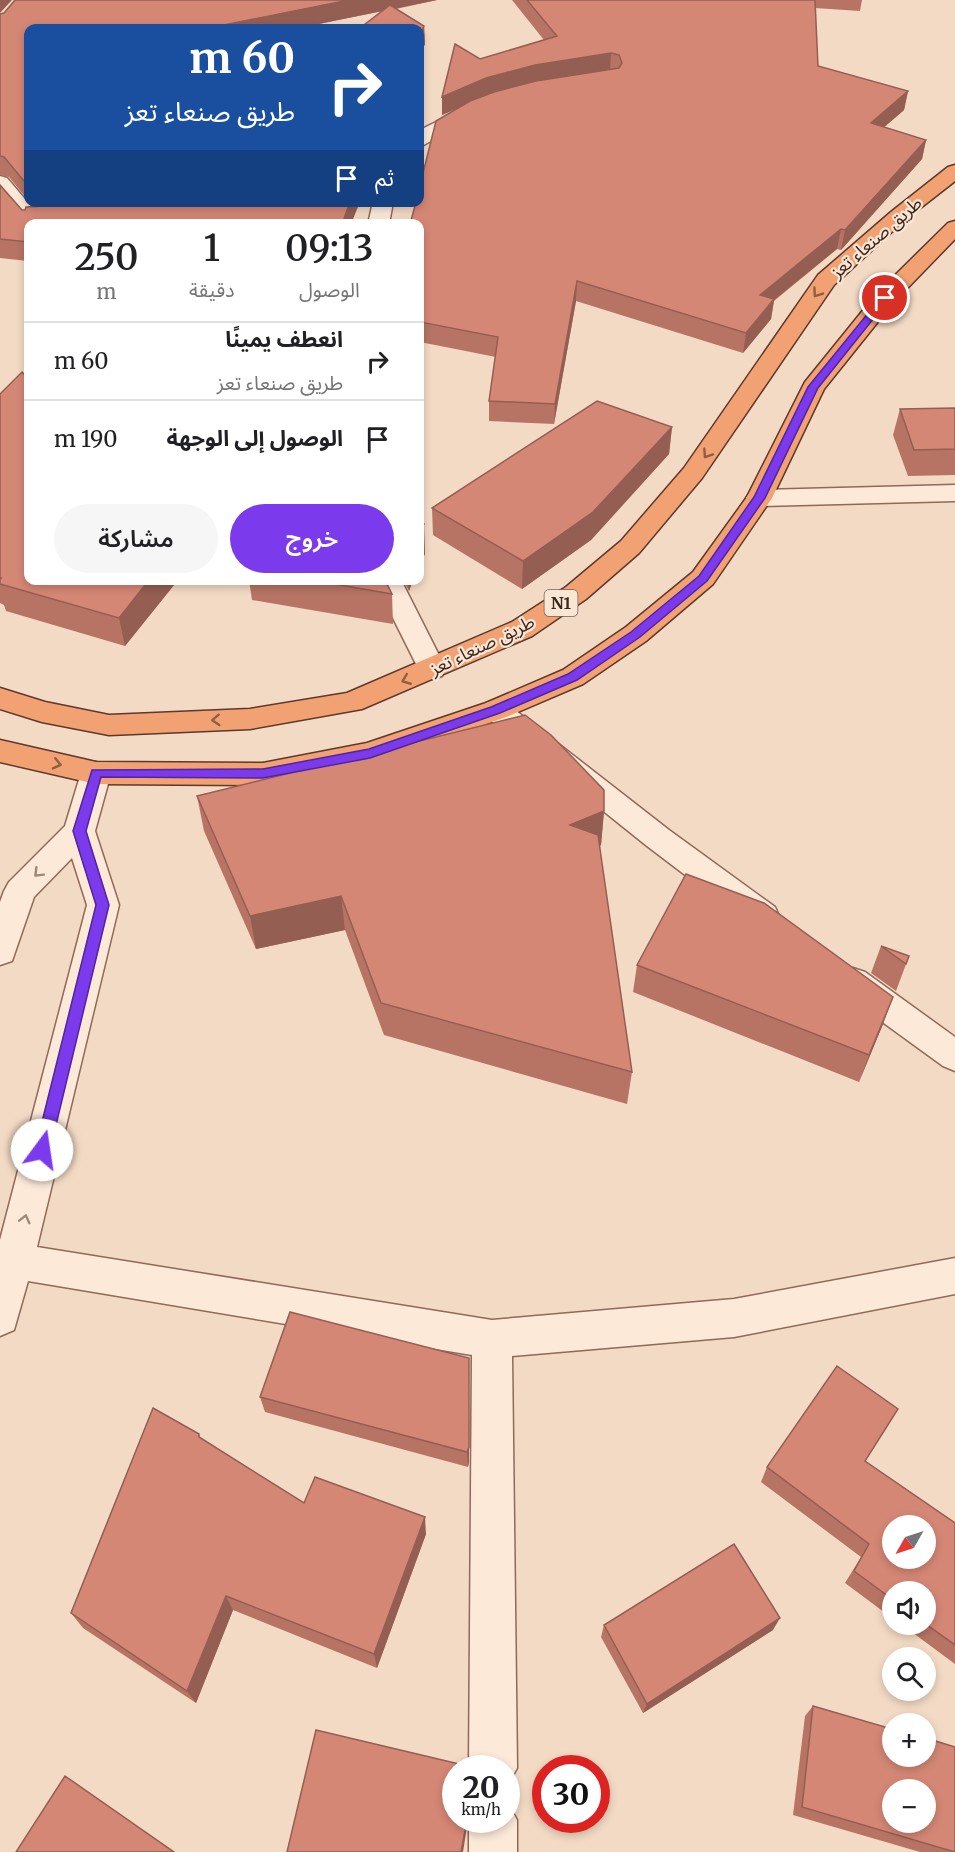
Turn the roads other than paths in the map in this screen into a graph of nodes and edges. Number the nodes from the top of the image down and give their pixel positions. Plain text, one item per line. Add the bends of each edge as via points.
1 (488, 105) edge
2 (424, 138) edge
3 (955, 171) edge
4 (0, 182) edge
5 (32, 219) edge
6 (953, 231) edge
7 (955, 493) edge
8 (759, 498) junction
9 (390, 585) edge
10 (432, 669) junction
11 (0, 698) edge
12 (496, 710) junction
13 (109, 725) junction
14 (0, 751) edge
15 (96, 773) junction
16 (79, 831) junction
17 (783, 930) edge
18 (0, 952) edge
19 (830, 965) edge
20 (955, 1056) edge
21 (15, 1261) junction
22 (955, 1276) edge
23 (0, 1317) edge
24 (492, 1339) junction
25 (493, 1755) edge

1 - 2 street
3 -> 10 highway, طريق صنعاء تعز / N1 via 826,280 693,474 630,547 576,593 522,629
4 - 5 street
6 - 8 highway via 885,298 813,387
7 - 8 street
8 - 12 highway via 703,578 636,634 573,677
9 - 10 street
10 -> 13 highway, طريق صنعاء تعز / N1 via 352,702 250,719
11 - 13 highway, طريق صنعاء تعز / N1 via 42,712
12 - 15 highway via 370,753 263,774
12 - 17 street via 658,838
13 - 15 highway
14 -> 15 highway
15 - 16 street
16 -> 18 street via 20,891
21 -> 16 street via 103,905
19 - 20 street
21 - 23 street
21 - 24 street
22 - 24 street via 734,1318
24 - 25 street

